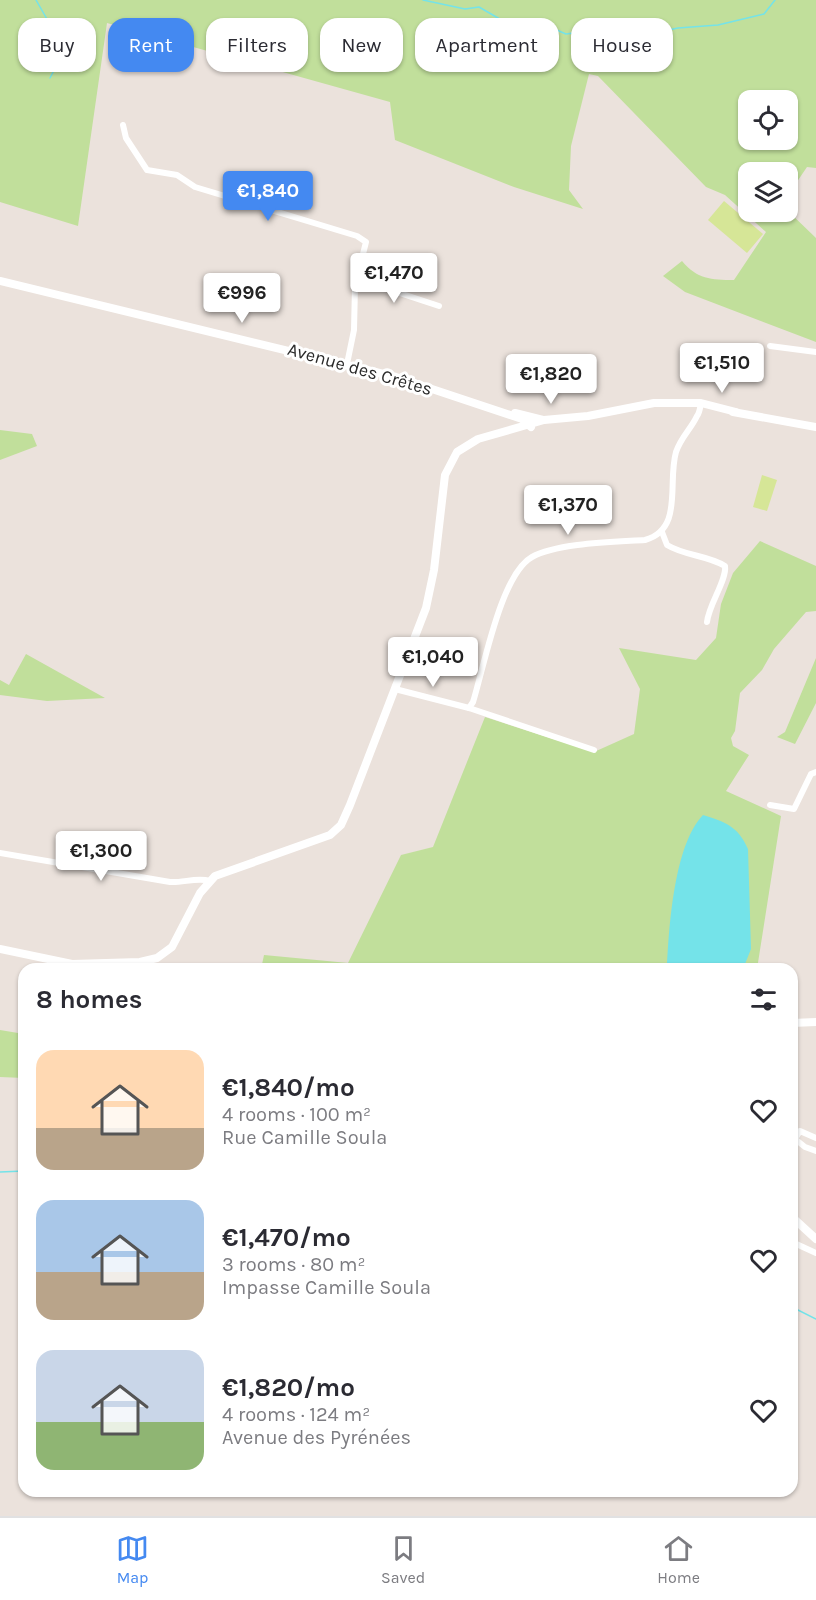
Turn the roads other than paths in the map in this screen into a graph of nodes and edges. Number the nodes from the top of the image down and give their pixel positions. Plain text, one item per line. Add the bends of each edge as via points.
1 (123, 125) dead end
2 (357, 279) junction
3 (0, 281) edge
4 (439, 306) dead end
5 (770, 346) dead end
6 (816, 352) edge
7 (347, 364) junction
8 (474, 404) junction
9 (700, 405) junction
10 (622, 410) junction
11 (514, 417) junction
12 (534, 423) junction
13 (816, 427) edge
14 (515, 430) junction
15 (488, 436) junction
16 (662, 532) junction
17 (707, 622) dead end
18 (395, 689) junction
19 (469, 708) junction
20 (594, 750) dead end
21 (816, 772) edge
22 (770, 805) dead end
23 (0, 853) edge
24 (209, 881) junction
25 (0, 949) edge
26 (67, 963) edge
27 (106, 963) edge
28 (816, 1022) edge
29 (798, 1023) edge
30 (798, 1134) edge
31 (816, 1138) edge
32 (798, 1141) edge
33 (816, 1151) edge
34 (798, 1222) edge
35 (816, 1239) edge
36 (798, 1245) edge
37 (816, 1253) edge

1 - 2 street via 126,138 147,170 177,175 195,188 357,236 366,242
2 - 4 street
2 - 7 street
3 - 7 street, Avenue des Crêtes
5 - 6 street
7 - 8 street, Avenue des Crêtes via 412,381
8 - 11 street, Avenue des Crêtes
8 - 12 street, Avenue des Crêtes
9 - 10 street via 667,402
9 - 13 street
9 - 16 street via 677,450 671,515
10 - 12 street
10 - 12 street via 593,420
11 - 12 street, Avenue des Crêtes
11 - 14 street
12 - 14 street
12 - 15 street via 517,434
14 - 15 street
15 - 18 street via 462,447 447,467 430,592
16 - 17 street via 667,545 680,553 725,566 726,574 716,591
16 - 19 street via 645,540 550,550 525,561 508,585
18 - 19 street
18 - 24 street via 338,829 228,870
19 - 20 street
21 - 22 street via 811,774 794,808
23 - 24 street via 170,882
24 - 27 street via 172,947 158,958
25 - 26 street
28 - 29 street
30 - 31 street via 800,1131
32 - 33 street
34 - 35 street
36 - 37 street

